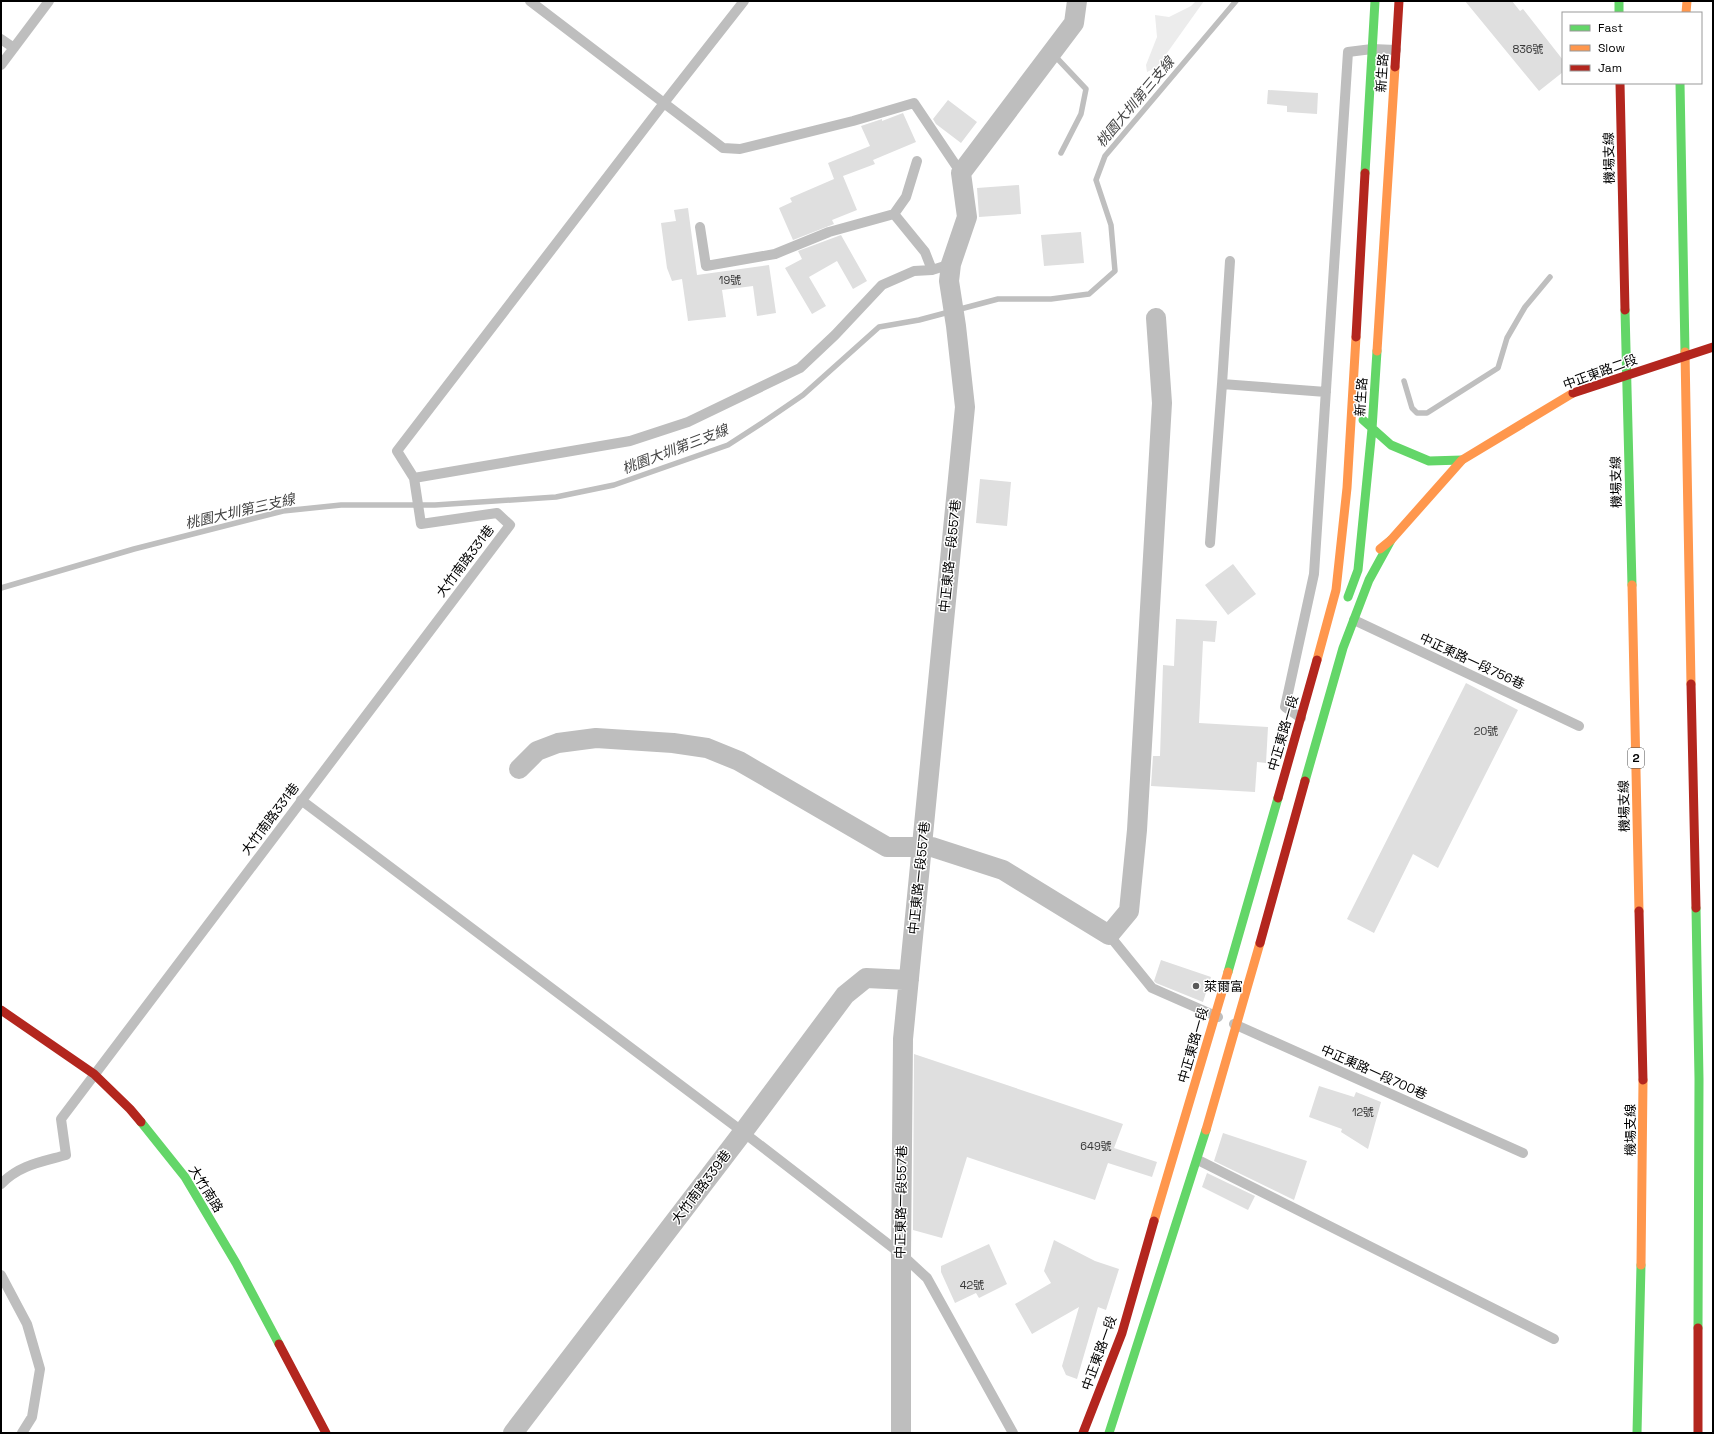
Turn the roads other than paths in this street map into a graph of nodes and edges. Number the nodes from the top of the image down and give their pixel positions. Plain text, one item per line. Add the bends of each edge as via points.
1 (49, 1) edge
2 (530, 1) edge
3 (744, 1) edge
4 (1077, 1) edge
5 (1375, 1) edge
6 (1399, 1) edge
7 (1618, 1) edge
8 (1687, 1) edge
9 (1619, 12) edge
10 (1686, 12) edge
11 (1, 39) edge
12 (14, 48) junction
13 (1372, 50) junction
14 (1396, 50) junction
15 (1, 65) edge
16 (1620, 84) edge
17 (1680, 84) edge
18 (664, 103) junction
19 (917, 161) dead end
20 (961, 173) junction
21 (894, 214) junction
22 (700, 227) dead end
23 (1230, 261) dead end
24 (932, 270) junction
25 (950, 273) junction
26 (1156, 318) dead end
27 (1713, 347) edge
28 (1222, 384) junction
29 (1326, 392) junction
30 (1352, 408) junction
31 (1372, 430) junction
32 (1462, 460) junction
33 (414, 478) junction
34 (1391, 540) junction
35 (1210, 543) dead end
36 (1358, 570) junction
37 (1336, 590) junction
38 (1345, 605) dead end
39 (1354, 620) junction
40 (1329, 664) dead end
41 (1301, 718) junction
42 (1321, 725) junction
43 (1579, 726) dead end
44 (519, 769) dead end
45 (301, 800) junction
46 (922, 848) junction
47 (1109, 935) junction
48 (909, 980) junction
49 (1, 1010) edge
50 (1215, 1016) junction
51 (1237, 1024) junction
52 (94, 1074) junction
53 (743, 1132) junction
54 (1523, 1153) dead end
55 (1198, 1160) junction
56 (1, 1184) edge
57 (900, 1254) junction
58 (1, 1275) edge
59 (1554, 1339) dead end
60 (22, 1433) edge
61 (326, 1433) edge
62 (513, 1433) edge
63 (901, 1433) edge
64 (1013, 1433) edge
65 (1083, 1433) edge
66 (1109, 1433) edge
67 (1637, 1433) edge
68 (1698, 1433) edge

1 - 12 lane
2 - 18 lane
3 - 18 lane
4 - 20 street via 1074,23
5 - 13 main road, 新生路
6 - 14 main road, 新生路
7 - 9 main road
8 - 10 main road
11 - 12 lane
12 - 15 lane
13 - 14 lane
13 - 29 lane via 1348,52
13 - 30 main road, 新生路
14 - 31 main road, 新生路
16 - 67 main road, 機場支線 / 2 via 1643,1081
17 - 68 main road via 1699,1079
18 - 20 lane via 723,148 740,149 914,103
18 - 33 lane via 397,451
19 - 21 lane via 906,196
20 - 25 street via 967,217
21 - 22 lane via 829,232 775,254 706,266
21 - 24 lane via 925,252
23 - 28 lane
24 - 25 lane
24 - 33 lane via 914,271 882,285 800,368 688,422 630,441
25 - 46 street, 中正東路一段557巷 via 965,407
26 - 47 street via 1162,403 1137,830 1129,912
27 - 32 main road, 中正東路二段, bridge via 1573,393
28 - 29 lane
28 - 35 lane
29 - 41 lane via 1314,574 1285,707
30 - 31 main road, 新生路
30 - 37 main road, 中正東路一段 via 1347,488
31 - 32 main road via 1391,445 1429,461
31 - 36 main road
32 - 34 main road
33 - 45 lane, 大竹南路331巷 via 421,524 497,513 510,525
34 - 36 main road
34 - 39 main road via 1369,580
36 - 37 main road
36 - 38 main road
37 - 41 main road, 中正東路一段
39 - 42 main road via 1343,648
39 - 43 lane, 中正東路一段756巷
40 - 42 main road
41 - 50 main road, 中正東路一段
42 - 51 main road
44 - 46 street via 537,751 558,743 596,738 707,748 739,761 887,847
45 - 52 lane, 大竹南路331巷
45 - 53 lane
46 - 47 street via 932,847 1003,870
46 - 48 street, 中正東路一段557巷
47 - 50 lane, 中正東路一段700巷 via 1152,988
48 - 53 street, 大竹南路339巷 via 866,978 844,995
48 - 57 street, 中正東路一段557巷 via 904,1039
49 - 52 main road, 大竹南路
50 - 51 lane, 中正東路一段700巷
50 - 65 main road, 中正東路一段 via 1122,1333
51 - 54 lane, 中正東路一段700巷
51 - 55 main road
52 - 56 lane, 大竹南路331巷 via 61,1119 66,1155 32,1164 10,1175
52 - 61 main road, 大竹南路 via 130,1109 185,1177 236,1263
53 - 57 lane
53 - 62 street, 大竹南路339巷
55 - 59 lane
55 - 66 main road
57 - 63 street, 中正東路一段557巷
57 - 64 lane via 927,1278
58 - 60 lane via 27,1324 40,1369 32,1417

